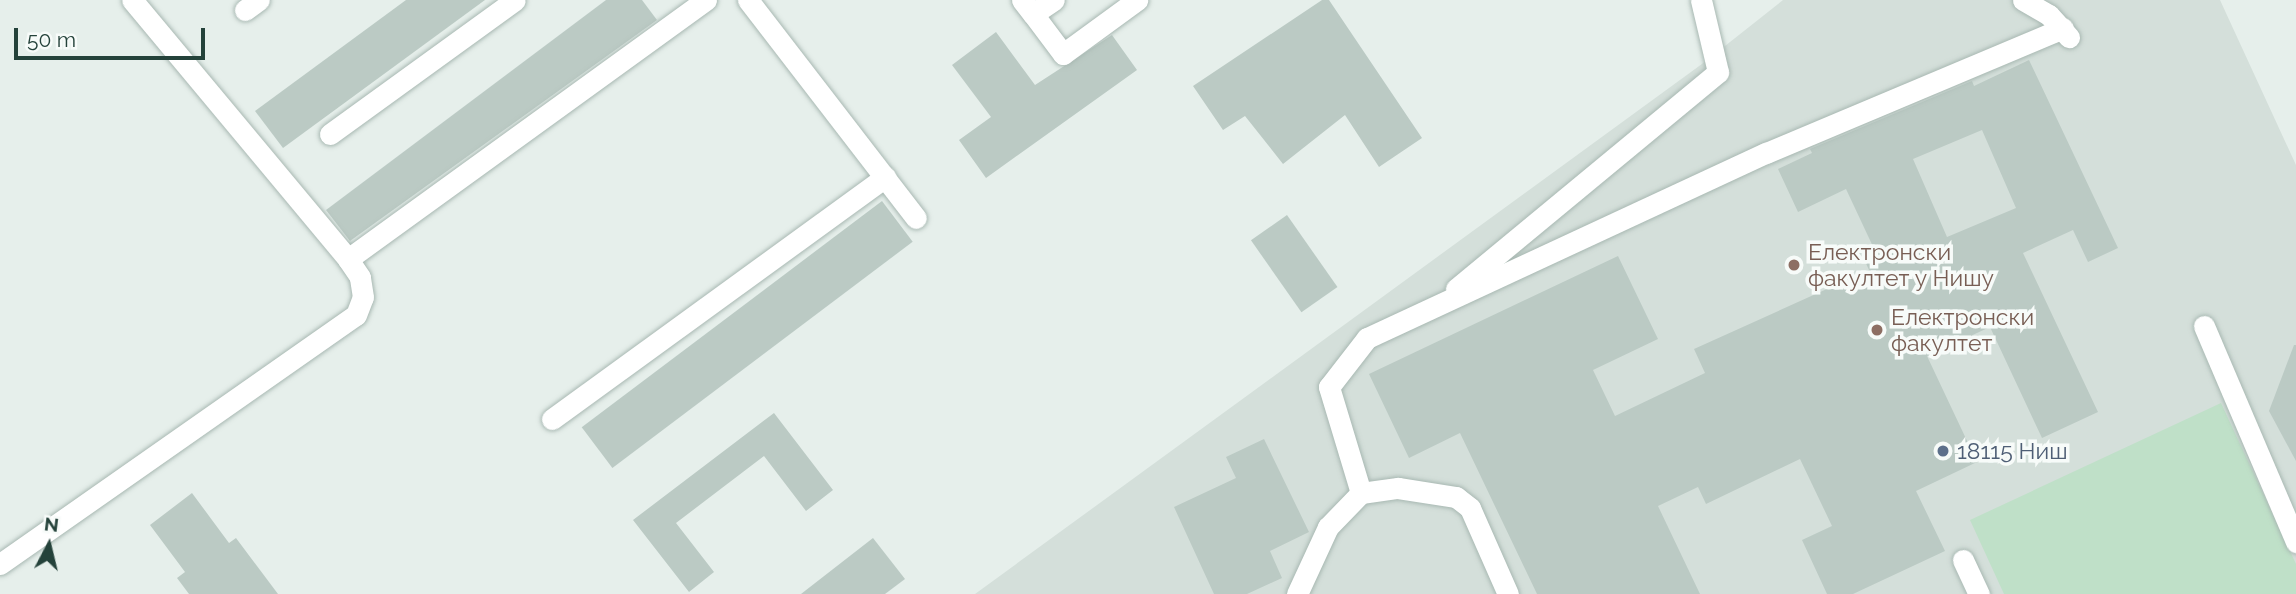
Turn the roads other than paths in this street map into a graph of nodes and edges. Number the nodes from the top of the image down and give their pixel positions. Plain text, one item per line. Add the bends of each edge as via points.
1 (132, 0) edge
2 (515, 0) edge
3 (706, 0) edge
4 (748, 0) edge
5 (1054, 0) edge
6 (1136, 0) edge
7 (1701, 0) edge
8 (2023, 0) edge
9 (1028, 7) edge
10 (330, 134) dead end
11 (885, 177) junction
12 (916, 218) dead end
13 (348, 258) junction
14 (1432, 308) junction
15 (2204, 326) dead end
16 (552, 419) dead end
17 (1361, 493) junction
18 (2296, 542) edge
19 (1963, 560) dead end
20 (0, 564) edge
21 (1297, 594) edge
22 (1508, 594) edge
23 (1979, 594) edge

1 - 13 street
2 - 10 street
3 - 13 street
4 - 11 street
5 - 9 street
6 - 9 street via 1063,54
7 - 14 street via 1718,72
8 - 14 street via 2049,15 2066,33 1766,153
11 - 12 street
11 - 16 street
13 - 20 street via 360,278 363,297 356,315
14 - 17 street via 1367,338 1329,387
15 - 18 street
17 - 21 street via 1328,527
17 - 22 street via 1398,488 1456,497 1470,508
19 - 23 street

